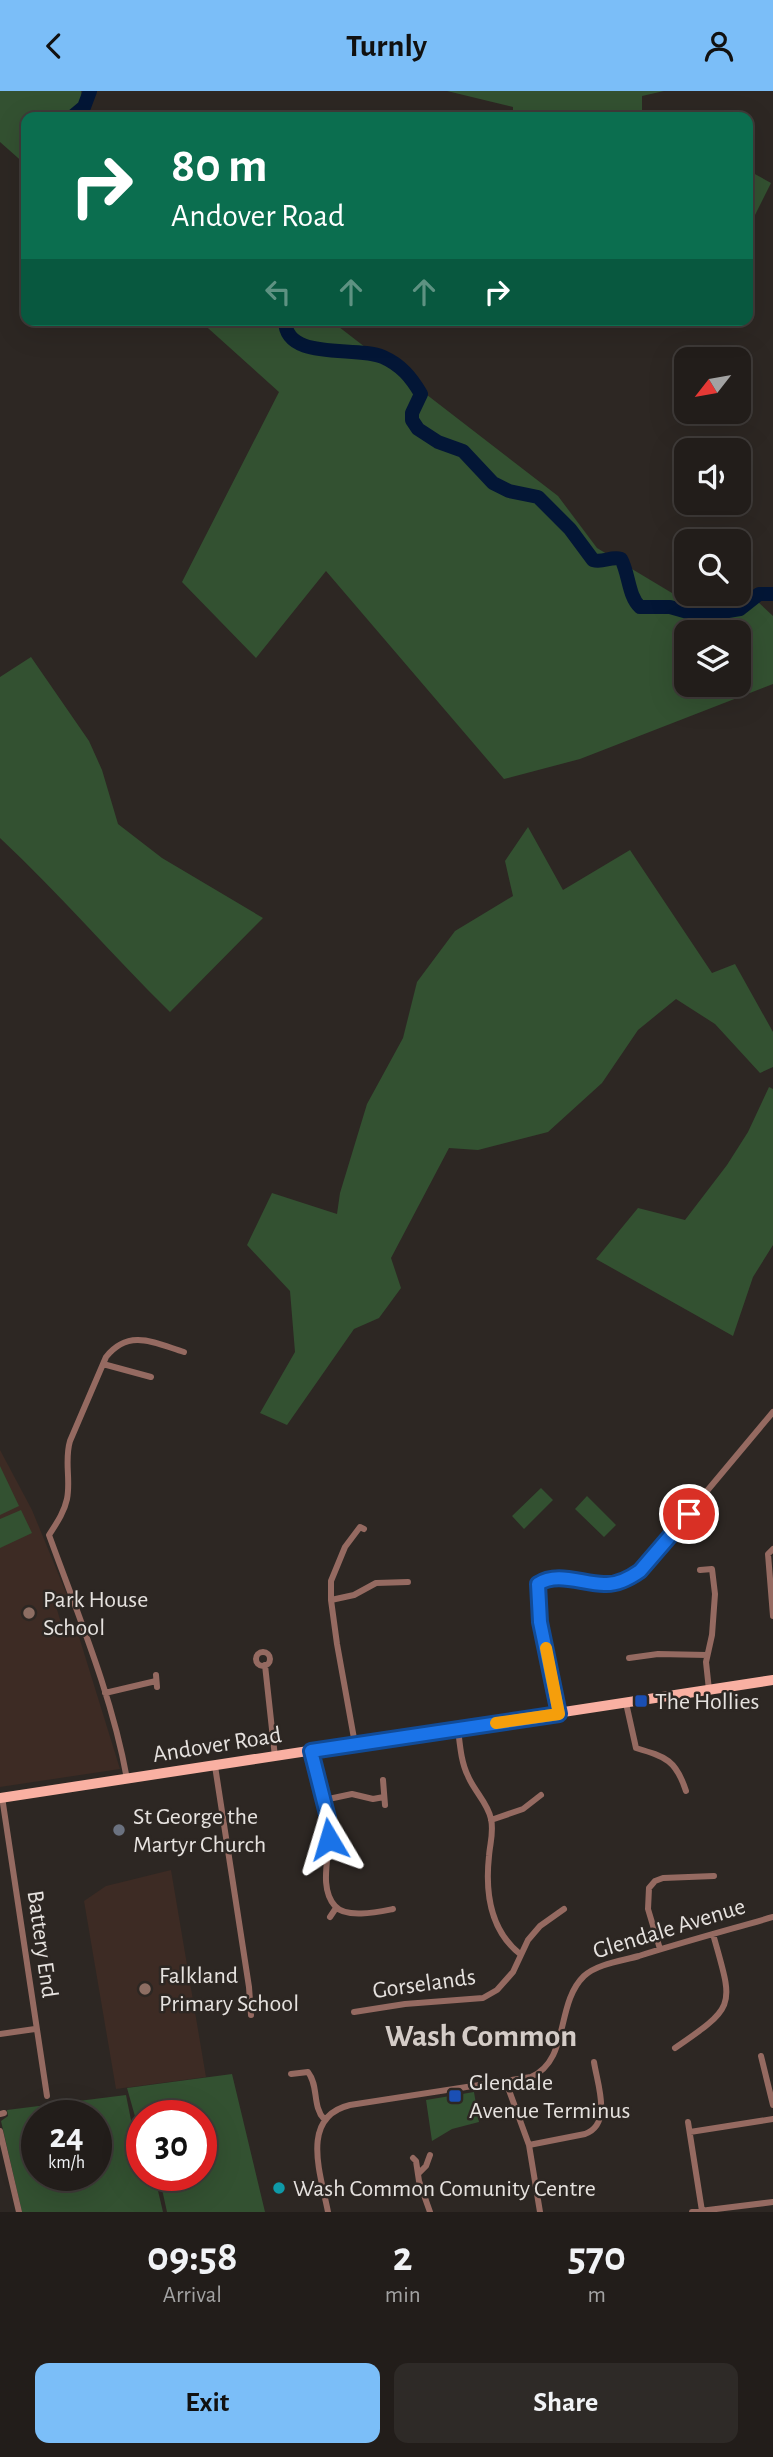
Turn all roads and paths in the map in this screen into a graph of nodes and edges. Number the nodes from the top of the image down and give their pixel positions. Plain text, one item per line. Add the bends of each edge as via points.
1 (184, 1352) dead end
2 (103, 1364) junction
3 (151, 1377) dead end
4 (773, 1412) edge
5 (364, 1529) dead end
6 (773, 1549) edge
7 (700, 1570) dead end
8 (408, 1582) dead end
9 (331, 1600) junction
10 (773, 1616) edge
11 (707, 1655) junction
12 (629, 1658) dead end
13 (265, 1665) dead end
14 (157, 1681) dead end
15 (773, 1681) edge
16 (709, 1690) junction
17 (105, 1693) junction
18 (626, 1703) junction
19 (559, 1714) junction
20 (458, 1729) junction
21 (355, 1744) junction
22 (636, 1748) junction
23 (311, 1751) junction
24 (633, 1756) dead end
25 (275, 1757) junction
26 (215, 1766) junction
27 (127, 1779) junction
28 (383, 1780) dead end
29 (686, 1791) dead end
30 (541, 1795) dead end
31 (1, 1797) edge
32 (324, 1800) junction
33 (491, 1820) junction
34 (705, 1876) junction
35 (714, 1876) dead end
36 (705, 1886) dead end
37 (336, 1908) junction
38 (393, 1909) dead end
39 (564, 1909) dead end
40 (330, 1917) dead end
41 (773, 1917) edge
42 (713, 1934) junction
43 (660, 1949) junction
44 (520, 1954) junction
45 (354, 2011) dead end
46 (251, 2015) dead end
47 (35, 2029) junction
48 (0, 2034) edge
49 (675, 2048) dead end
50 (761, 2056) dead end
51 (594, 2062) dead end
52 (595, 2070) junction
53 (585, 2072) dead end
54 (291, 2074) dead end
55 (506, 2082) junction
56 (47, 2096) dead end
57 (773, 2105) edge
58 (324, 2119) junction
59 (773, 2119) edge
60 (688, 2122) dead end
61 (0, 2131) edge
62 (690, 2132) junction
63 (529, 2145) junction
64 (430, 2155) dead end
65 (413, 2158) dead end
66 (419, 2173) junction
67 (773, 2202) edge
68 (702, 2211) edge
69 (19, 2212) edge
70 (328, 2212) edge
71 (430, 2212) edge
72 (540, 2212) edge
73 (692, 2212) edge

1 - 2 street via 136,1339 114,1346
2 - 3 street
2 - 17 street via 66,1454 67,1499 48,1535
4 - 19 street via 640,1571 604,1585 556,1578 538,1584 540,1622
5 - 9 street via 360,1527 337,1562
6 - 10 street via 768,1554 768,1570
7 - 11 street via 712,1569 715,1594
8 - 9 street via 376,1583
9 - 21 street
11 - 12 street
11 - 16 street
13 - 25 street
14 - 17 street
15 - 16 main road, Andover Road
16 - 18 main road, Andover Road
17 - 27 street
18 - 19 main road, Andover Road
18 - 22 street
19 - 20 main road, Andover Road
20 - 21 main road, Andover Road
20 - 33 street via 468,1777
21 - 23 main road, Andover Road
22 - 24 street
22 - 29 street via 670,1761
23 - 25 main road, Andover Road
23 - 32 street
25 - 26 main road, Andover Road
26 - 27 main road, Andover Road
26 - 46 street
27 - 31 main road, Andover Road
28 - 32 street via 384,1801 352,1794
30 - 33 street via 523,1809
31 - 47 street, Battery End
32 - 37 street via 328,1894
33 - 44 street via 488,1878 493,1916
34 - 35 street
34 - 36 street
34 - 43 street via 663,1878 649,1888 648,1909
37 - 38 street via 359,1914
37 - 40 street
39 - 44 street, Gorselands via 540,1926
41 - 42 street, Glendale Avenue
42 - 43 street, Glendale Avenue
42 - 49 street via 725,1975 726,2004 712,2022
43 - 55 street, Glendale Avenue via 587,1973 569,1998 548,2064 531,2077
44 - 45 street, Gorselands via 513,1972 483,1998
47 - 48 street
47 - 56 street, Battery End
50 - 57 street
51 - 52 street
52 - 53 street
52 - 63 street via 602,2110 594,2129
54 - 58 street via 308,2072 313,2078
55 - 58 street, Glendale Avenue via 350,2105 335,2109
55 - 63 street
58 - 70 street via 318,2143
59 - 62 street
60 - 62 street
61 - 69 street
62 - 68 street
63 - 72 street
64 - 66 street
65 - 66 street
66 - 71 street
67 - 68 street
68 - 73 street

